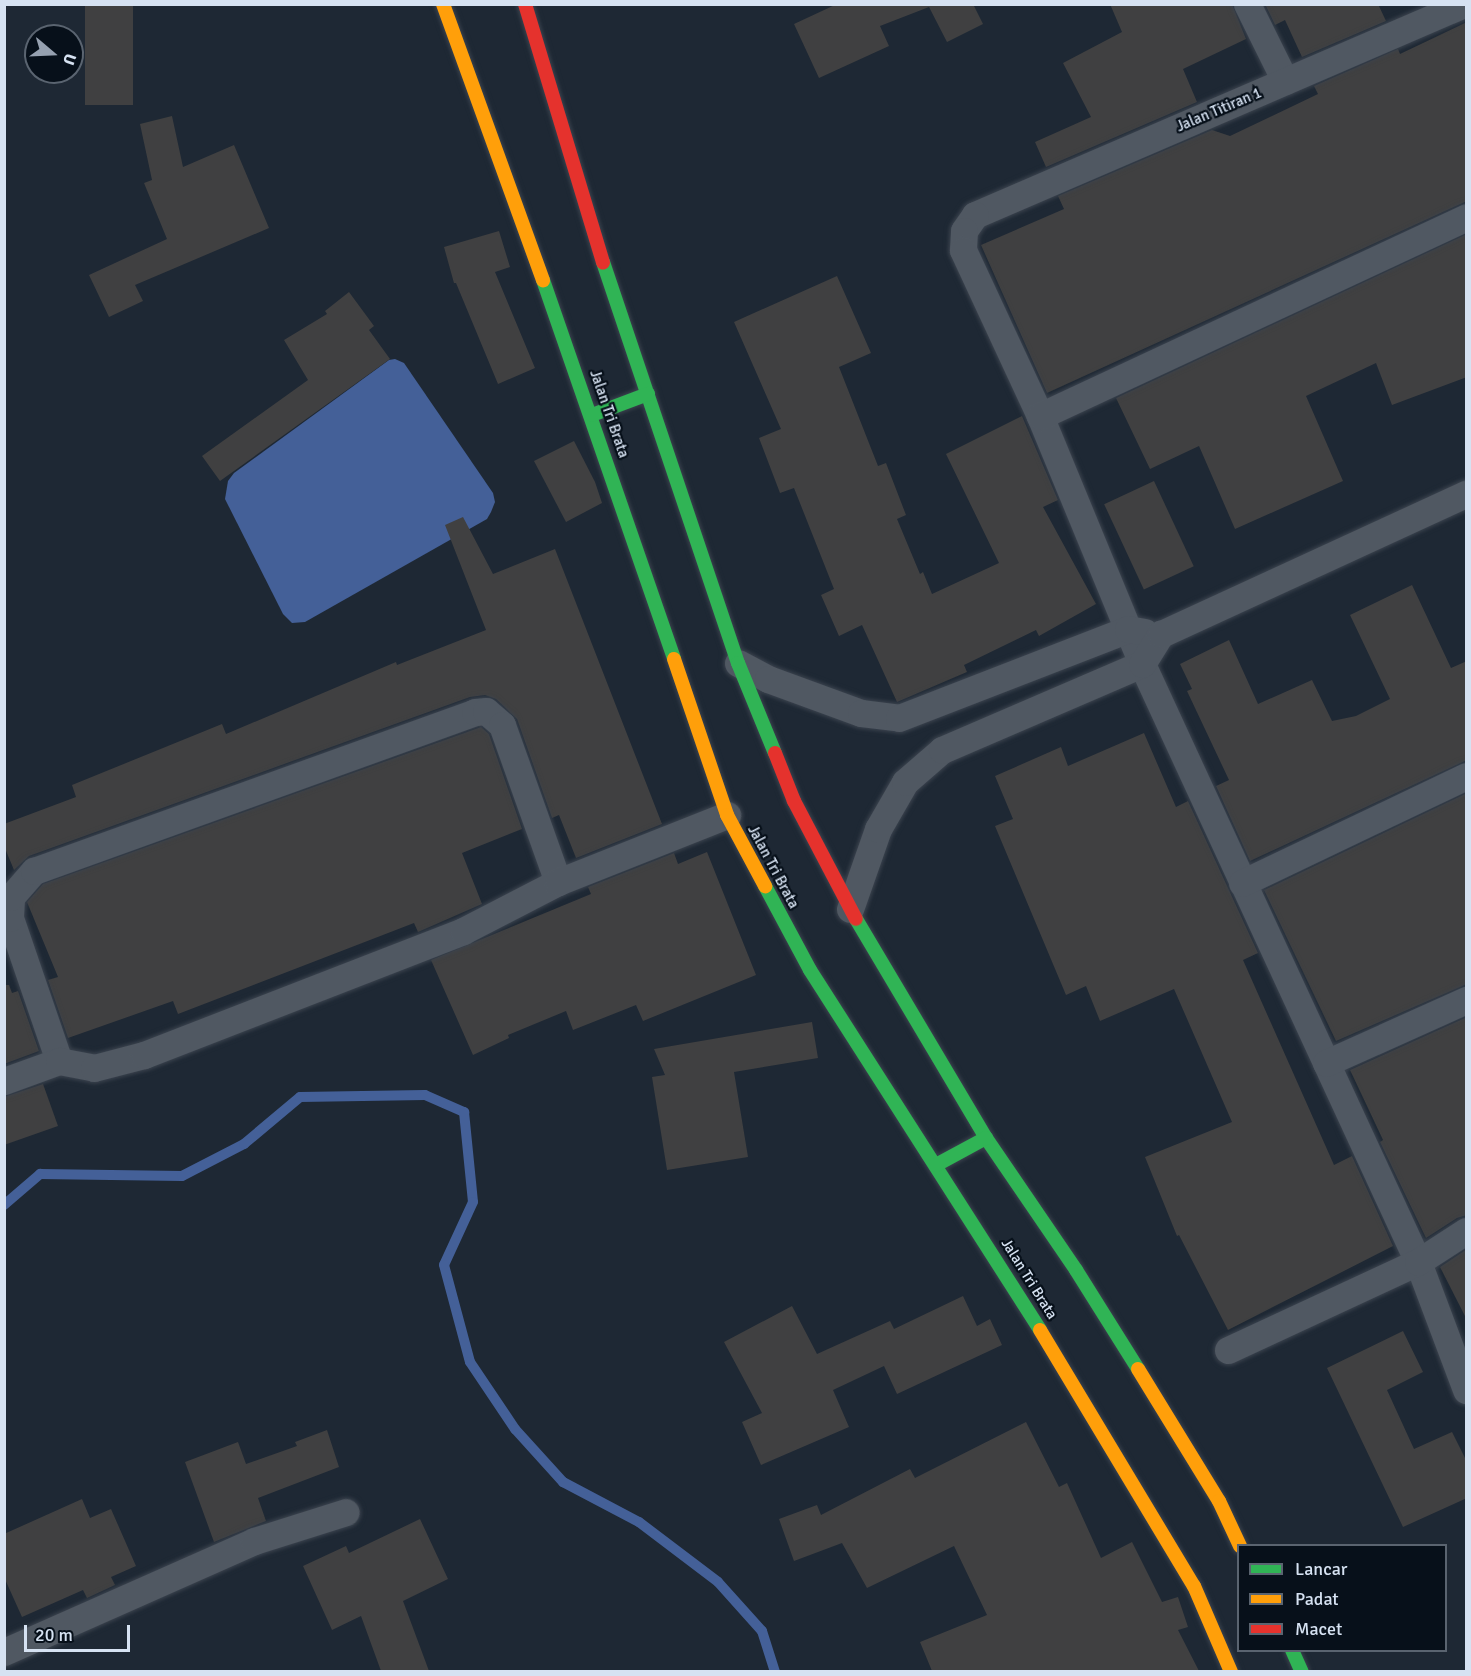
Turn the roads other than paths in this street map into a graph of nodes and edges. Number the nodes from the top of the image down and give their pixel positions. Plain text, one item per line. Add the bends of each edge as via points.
1 (443, 4) edge
2 (525, 4) edge
3 (1247, 4) edge
4 (1464, 4) edge
5 (1285, 81) junction
6 (1467, 217) edge
7 (648, 394) junction
8 (592, 415) junction
9 (1040, 416) junction
10 (1467, 494) edge
11 (1128, 628) junction
12 (1161, 634) junction
13 (738, 663) junction
14 (1143, 664) junction
15 (1467, 777) edge
16 (727, 815) junction
17 (558, 882) junction
18 (1242, 883) junction
19 (850, 909) junction
20 (1467, 1000) edge
21 (59, 1061) junction
22 (1326, 1063) junction
23 (4, 1081) edge
24 (986, 1138) junction
25 (936, 1165) junction
26 (1467, 1231) edge
27 (1418, 1262) junction
28 (1228, 1350) dead end
29 (1467, 1390) edge
30 (346, 1512) dead end
31 (1240, 1544) edge
32 (1293, 1652) edge
33 (15, 1657) edge
34 (1232, 1671) edge
35 (1302, 1671) edge

1 - 8 street, Jalan Tri Brata
2 - 7 street
3 - 5 street
4 - 5 street, Jalan Titiran 1
5 - 9 street, Jalan Titiran 1 via 975,215 964,231 963,250
6 - 9 street
7 - 8 street
7 - 13 street
8 - 16 street, Jalan Tri Brata
9 - 11 street
10 - 12 street
11 - 12 street
11 - 13 street via 899,718 861,713 768,679
11 - 14 street
12 - 14 street
13 - 19 street via 794,801
14 - 18 street
14 - 19 street via 942,750 905,782 878,829
15 - 18 street
16 - 17 street
16 - 25 street, Jalan Tri Brata via 810,969
17 - 21 street via 463,931 144,1055 94,1068
17 - 21 street via 502,725 486,711 475,712 34,871 11,897 10,918
18 - 22 street
19 - 24 street
20 - 22 street
21 - 23 street
22 - 27 street
24 - 25 street
24 - 31 street via 1076,1270 1219,1501
25 - 34 street, Jalan Tri Brata via 1057,1355 1194,1586
26 - 27 street
27 - 28 street
27 - 29 street
30 - 33 street via 254,1541
32 - 35 street

